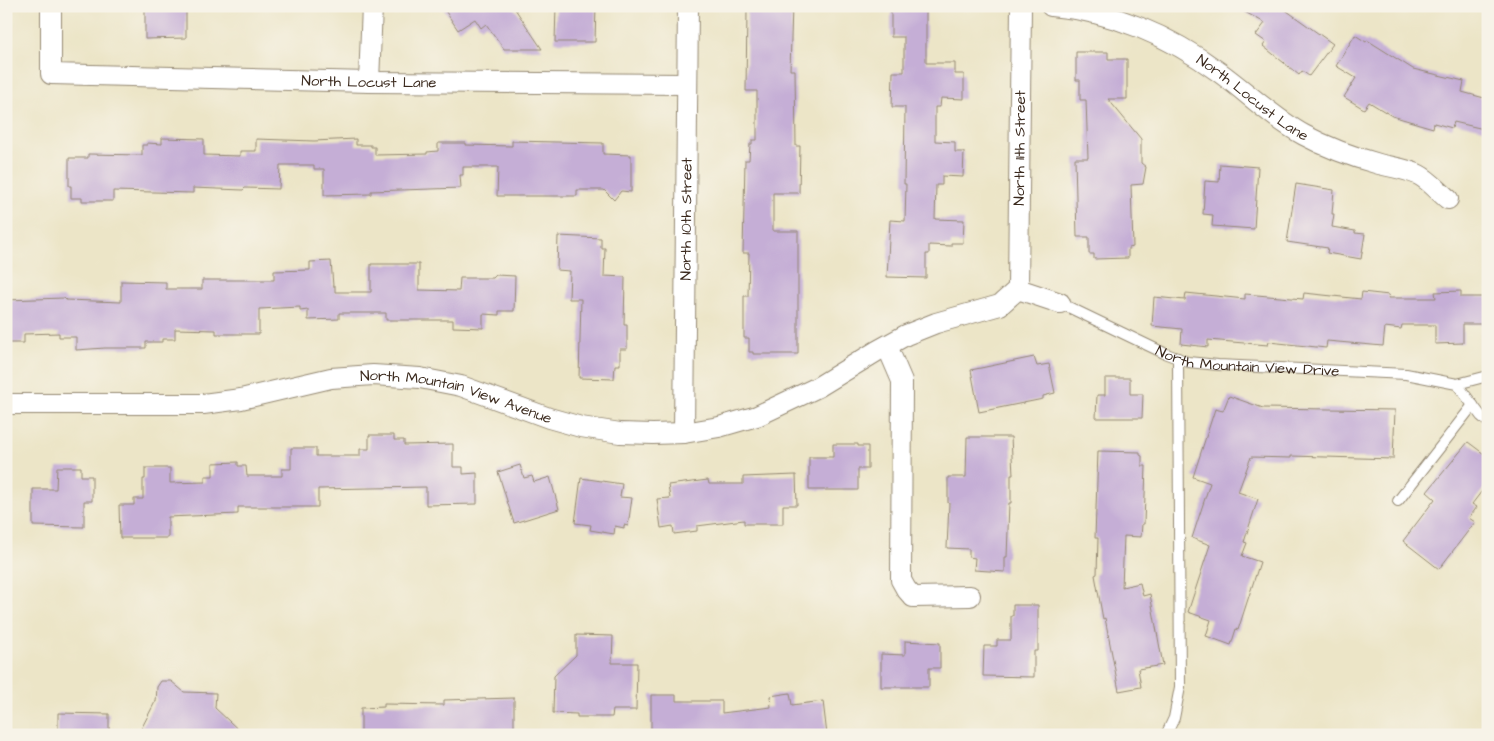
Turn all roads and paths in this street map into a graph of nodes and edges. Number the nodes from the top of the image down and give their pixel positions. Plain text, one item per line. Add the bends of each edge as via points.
1 (51, 6) edge
2 (372, 6) edge
3 (688, 6) edge
4 (1021, 6) edge
5 (1051, 6) edge
6 (369, 82) junction
7 (687, 84) junction
8 (1448, 199) dead end
9 (1018, 289) junction
10 (1060, 303) joint
11 (886, 346) junction
12 (1178, 358) junction
13 (1488, 376) edge
14 (1457, 384) junction
15 (6, 404) edge
16 (1473, 405) junction
17 (1488, 422) edge
18 (684, 433) junction
19 (1398, 501) dead end
20 (970, 596) dead end
21 (1166, 735) edge

1 - 6 street, North Locust Lane via 51,74
2 - 6 street
3 - 7 street, North 10th Street
4 - 9 street, North 11th Street
5 - 8 street, North Locust Lane via 1109,17 1174,43 1304,135 1353,157 1420,175
6 - 7 street, North Locust Lane
7 - 18 street, North 10th Street
9 - 10 street, North Mountain View Drive
9 - 11 street, North Mountain View Avenue via 1000,305 936,322
10 - 12 lane, North Mountain View Drive
11 - 18 street, North Mountain View Avenue via 818,387 757,416
11 - 20 street via 902,381 901,580 914,597
12 - 14 lane, North Mountain View Drive via 1218,366 1406,374
12 - 21 lane via 1180,687 1174,718
13 - 14 lane, North Mountain View Drive
14 - 16 lane
15 - 18 street, North Mountain View Avenue via 203,404 241,399 331,378 373,375 420,378 462,386 581,427 620,433
16 - 17 lane
16 - 19 lane

